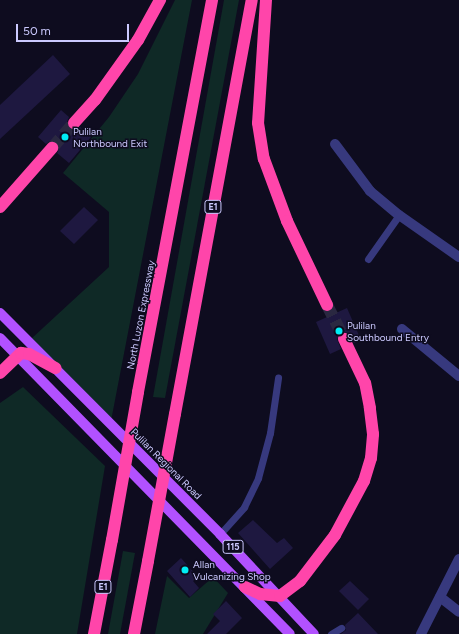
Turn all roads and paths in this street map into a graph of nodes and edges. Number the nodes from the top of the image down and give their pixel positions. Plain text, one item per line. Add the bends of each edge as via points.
1 (160, 0) edge
2 (212, 0) edge
3 (252, 0) edge
4 (266, 0) edge
5 (74, 124) tunnel mouth
6 (335, 144) dead end
7 (52, 148) tunnel mouth
8 (0, 207) edge
9 (398, 215) junction
10 (459, 257) edge
11 (368, 259) dead end
12 (327, 305) tunnel mouth
13 (0, 313) edge
14 (402, 328) dead end
15 (0, 338) edge
16 (344, 338) tunnel mouth
17 (17, 356) junction
18 (55, 368) junction
19 (0, 373) edge
20 (459, 376) edge
21 (278, 378) dead end
22 (220, 534) junction
23 (459, 559) edge
24 (245, 586) junction
25 (280, 596) junction
26 (440, 597) junction
27 (459, 612) edge
28 (341, 628) dead end
29 (94, 634) edge
30 (134, 634) edge
31 (290, 634) edge
32 (314, 634) edge
33 (331, 634) edge
34 (421, 634) edge

1 - 5 highway via 138,40 95,100
2 - 29 highway, North Luzon Expressway / E1, bridge
3 - 30 highway, E1, bridge
4 - 12 highway via 258,123 264,158 287,221
6 - 9 street via 370,191
7 - 8 highway
9 - 10 street
9 - 11 lane
13 - 18 main road, Pulilan Regional Road / 115
14 - 20 street
15 - 17 main road, 115
16 - 25 highway via 365,383 373,434 371,458 353,505 335,535 300,581
17 - 18 highway via 21,353 30,354
17 - 19 highway
17 - 24 main road, 115
18 - 22 main road, Pulilan Regional Road / 115 via 102,419
21 - 22 lane via 270,433 258,478 244,507
22 - 25 main road, Pulilan Regional Road / 115
23 - 26 street
24 - 25 highway via 260,594
24 - 31 main road, 115
25 - 32 main road, Pulilan Regional Road / 115
26 - 27 street
26 - 34 street
28 - 33 lane

